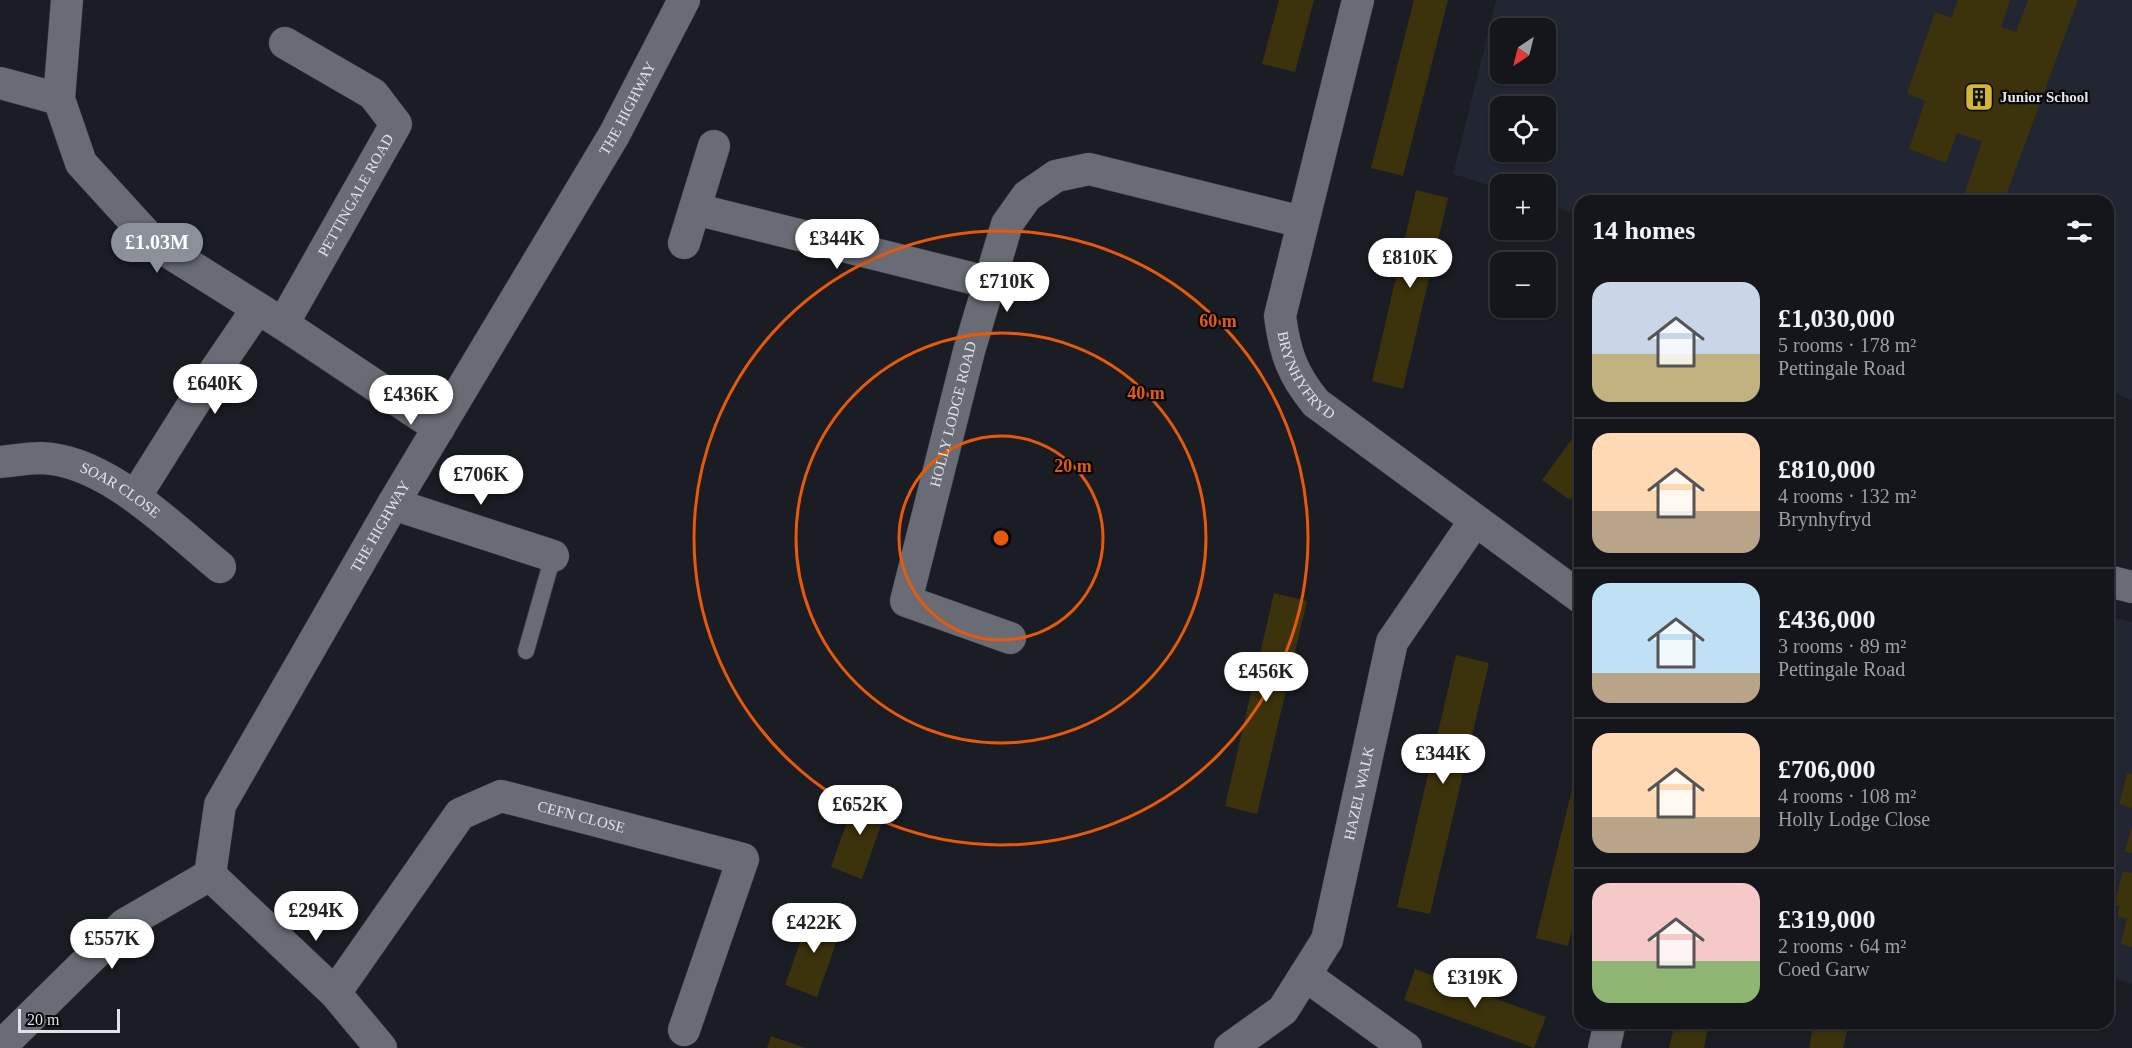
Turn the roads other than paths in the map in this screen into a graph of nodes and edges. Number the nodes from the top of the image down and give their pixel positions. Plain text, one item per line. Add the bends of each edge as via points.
1 (67, 0) edge
2 (684, 0) edge
3 (1358, 0) edge
4 (285, 43) dead end
5 (0, 83) edge
6 (59, 99) junction
7 (714, 146) dead end
8 (695, 209) junction
9 (1302, 222) junction
10 (684, 243) dead end
11 (991, 283) junction
12 (270, 316) junction
13 (439, 428) junction
14 (0, 462) edge
15 (135, 497) junction
16 (393, 504) junction
17 (1474, 522) junction
18 (553, 556) joint
19 (220, 567) dead end
20 (2114, 582) edge
21 (1574, 586) edge
22 (2132, 587) edge
23 (1010, 638) dead end
24 (526, 651) dead end
25 (210, 875) junction
26 (1305, 975) junction
27 (335, 993) junction
28 (1609, 1029) edge
29 (686, 1039) edge
30 (0, 1047) edge
31 (381, 1048) edge
32 (1230, 1048) edge
33 (1406, 1048) edge
34 (1604, 1048) edge

1 - 6 street
2 - 13 street, THE HIGHWAY via 614,135
3 - 9 street, BRYNHYFRYD
4 - 12 street, PETTINGALE ROAD via 374,94 396,124
5 - 6 street
6 - 12 street via 81,163 154,243
7 - 8 street
8 - 10 street
8 - 11 street
9 - 11 street, HOLLY LODGE ROAD via 1089,169 1056,176 1027,196 1007,224
9 - 17 street, BRYNHYFRYD via 1280,316 1284,346 1296,379 1316,403
11 - 23 street, HOLLY LODGE ROAD via 969,351 906,601
12 - 13 street
12 - 15 street, PETTINGALE ROAD via 204,387
13 - 16 street, THE HIGHWAY
14 - 15 street, SOAR CLOSE via 43,458 87,469
15 - 19 street, SOAR CLOSE
16 - 18 street
16 - 25 street, THE HIGHWAY via 220,805
17 - 21 street, BRYNHYFRYD
17 - 26 street, HAZEL WALK via 1392,642 1327,940
18 - 24 lane
20 - 22 street
25 - 27 street
25 - 30 street via 125,924
26 - 32 street, HAZEL WALK via 1283,1010
26 - 33 street
27 - 29 street, CEFN CLOSE via 460,814 501,796 743,859
27 - 31 street
28 - 34 street

